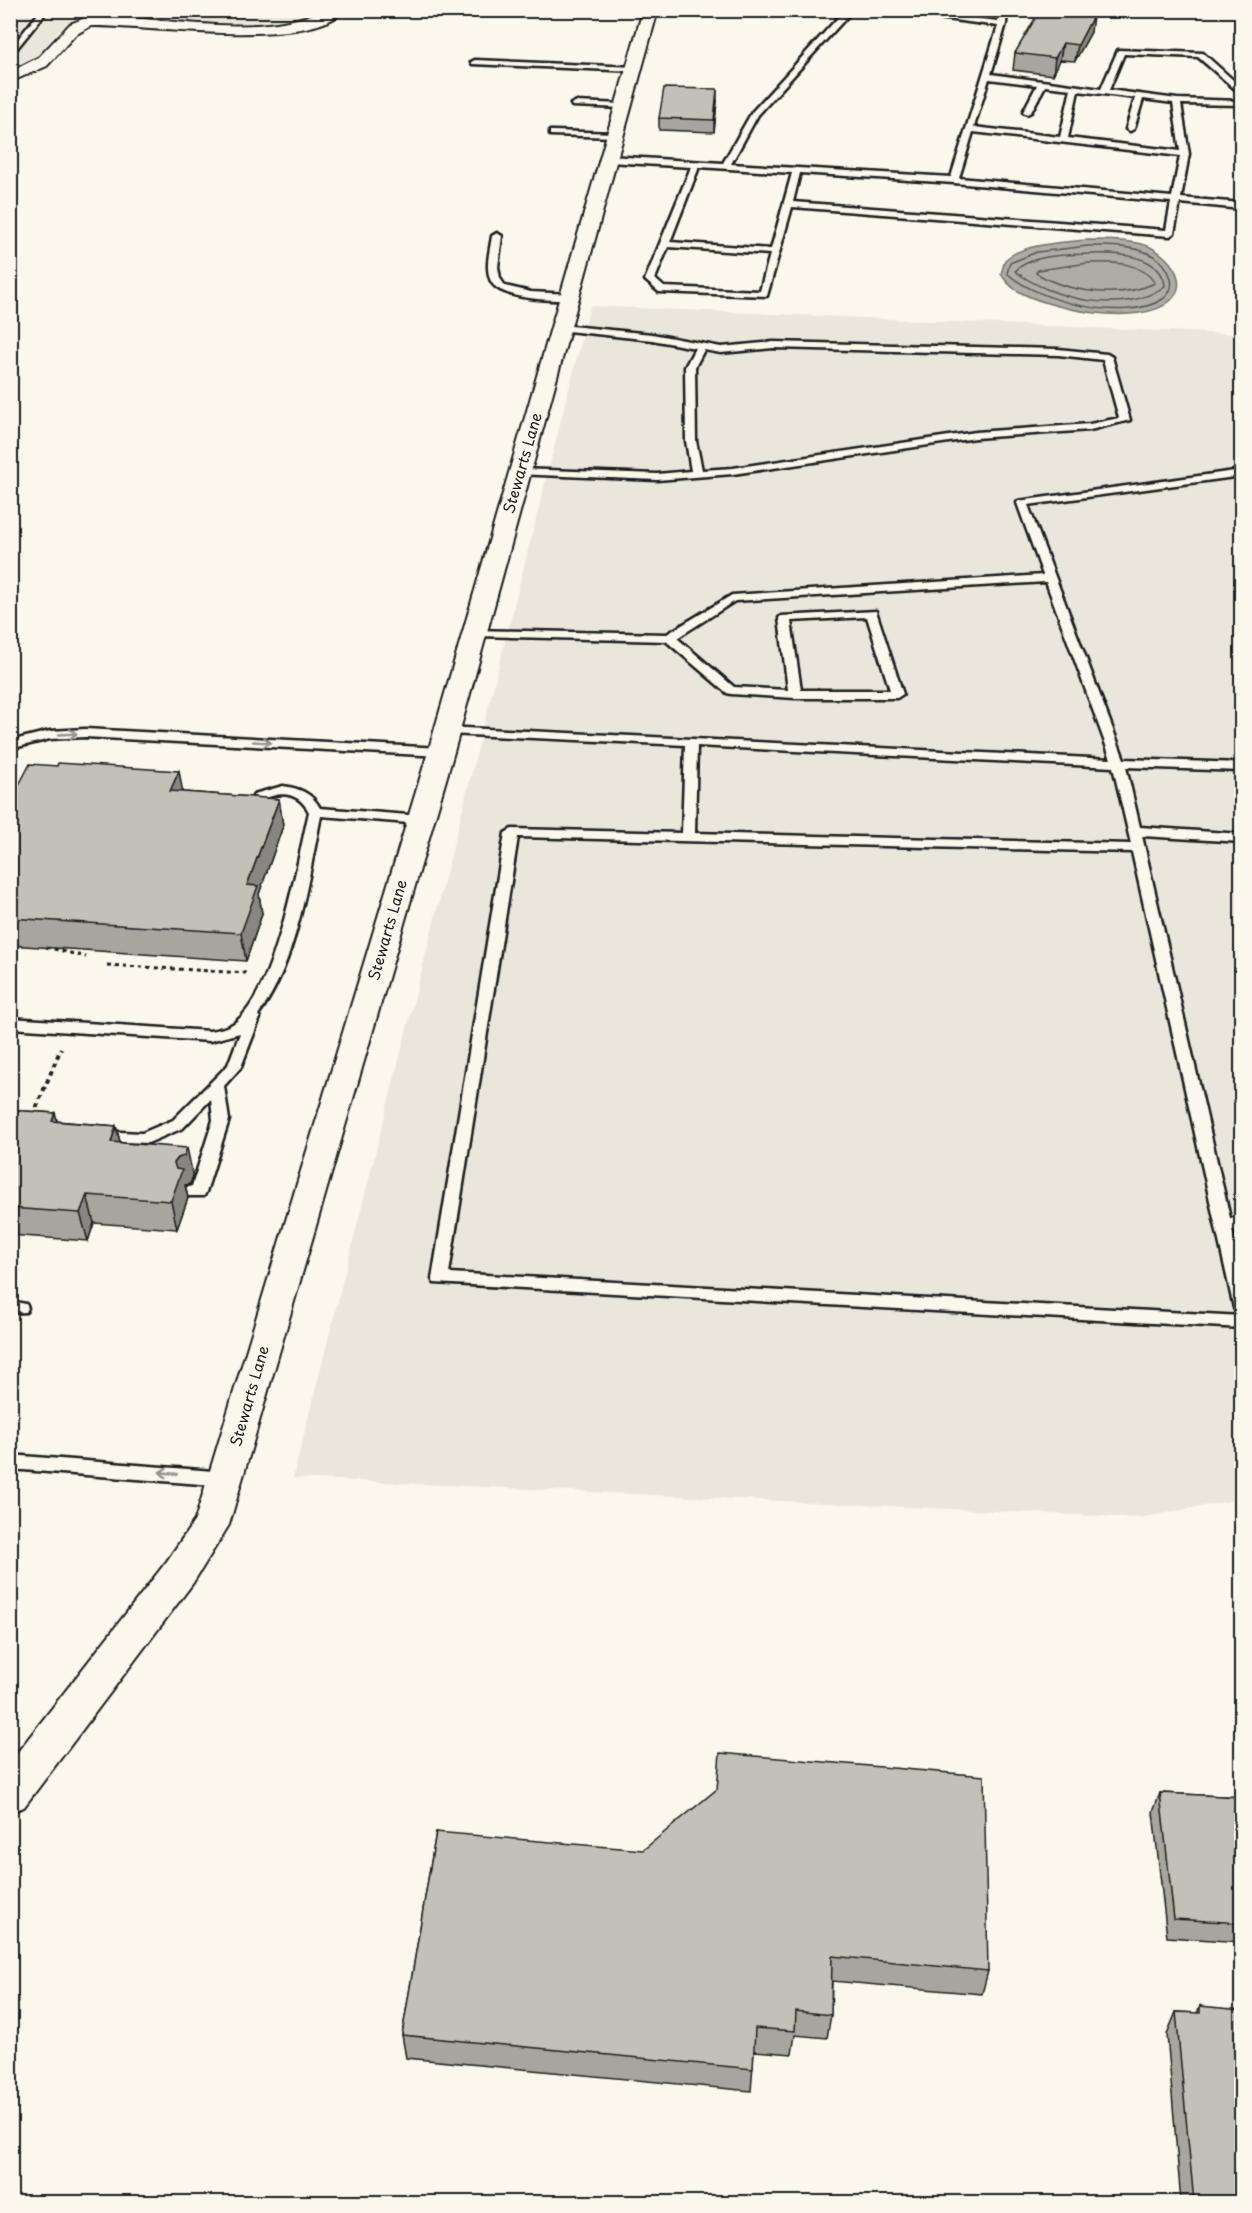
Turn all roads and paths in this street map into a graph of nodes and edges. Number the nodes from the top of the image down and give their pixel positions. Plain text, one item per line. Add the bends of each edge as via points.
1 (45, 10) edge
2 (338, 10) edge
3 (651, 10) edge
4 (850, 10) edge
5 (882, 10) edge
6 (1003, 10) edge
7 (1002, 24) junction
8 (10, 54) edge
9 (475, 62) dead end
10 (634, 69) junction
11 (986, 76) junction
12 (10, 77) edge
13 (1042, 84) junction
14 (1075, 88) junction
15 (1104, 92) junction
16 (1242, 93) edge
17 (1139, 97) junction
18 (1177, 101) junction
19 (1242, 103) edge
20 (575, 104) dead end
21 (624, 106) junction
22 (1027, 112) dead end
23 (969, 129) junction
24 (1130, 129) dead end
25 (553, 133) dead end
26 (1064, 139) junction
27 (612, 147) junction
28 (1185, 154) junction
29 (696, 164) junction
30 (726, 166) junction
31 (797, 170) junction
32 (954, 180) junction
33 (1174, 200) junction
34 (787, 204) junction
35 (1242, 206) edge
36 (497, 236) dead end
37 (665, 244) junction
38 (775, 252) junction
39 (570, 297) junction
40 (561, 328) junction
41 (701, 347) junction
42 (520, 472) junction
43 (1242, 473) edge
44 (697, 474) junction
45 (1050, 578) junction
46 (475, 632) junction
47 (669, 638) junction
48 (795, 694) junction
49 (444, 741) junction
50 (692, 742) junction
51 (10, 745) edge
52 (1119, 764) junction
53 (1242, 767) edge
54 (315, 812) junction
55 (251, 818) edge
56 (421, 820) junction
57 (1134, 831) junction
58 (688, 837) junction
59 (1242, 838) edge
60 (1138, 848) junction
61 (65, 940) edge
62 (41, 946) edge
63 (60, 950) junction
64 (14, 952) edge
65 (86, 957) dead end
66 (10, 959) edge
67 (107, 965) dead end
68 (274, 968) junction
69 (260, 1002) junction
70 (10, 1023) edge
71 (69, 1027) junction
72 (217, 1086) junction
73 (31, 1120) edge
74 (82, 1135) edge
75 (190, 1192) dead end
76 (1222, 1224) junction
77 (1242, 1225) edge
78 (1242, 1308) edge
79 (1242, 1322) edge
80 (10, 1462) edge
81 (226, 1479) junction
82 (10, 1794) edge

1 - 8 lane
2 - 12 street via 307,24 268,30 90,21 67,32 44,61
3 - 10 street, Stewarts Lane
4 - 30 lane via 755,114
5 - 7 lane
6 - 7 lane
7 - 11 lane
9 - 10 lane
10 - 21 street, Stewarts Lane
11 - 13 lane
11 - 23 lane
13 - 14 lane
13 - 22 lane
14 - 15 lane
14 - 26 lane
15 - 16 lane via 1121,52 1200,55
15 - 17 lane
17 - 18 lane
17 - 24 lane
18 - 19 lane
18 - 28 lane
20 - 21 lane
21 - 27 street, Stewarts Lane
23 - 26 lane
23 - 32 lane
25 - 27 lane
26 - 28 lane
27 - 29 lane
27 - 39 street, Stewarts Lane
28 - 33 lane
29 - 30 lane
29 - 37 lane
30 - 31 lane
31 - 32 lane
31 - 34 lane
32 - 33 lane
33 - 34 lane via 1170,233
33 - 35 lane
34 - 38 lane
36 - 39 lane via 493,265 497,283 504,289
37 - 38 lane
37 - 38 lane via 650,280 662,290 764,294
39 - 40 street, Stewarts Lane
40 - 41 lane via 652,337
40 - 42 street, Stewarts Lane
41 - 44 lane via 690,367 691,441
41 - 44 lane via 722,350 773,345 1058,352 1107,357 1125,420 1090,427 976,435
42 - 44 lane via 657,477
42 - 46 street, Stewarts Lane
43 - 45 lane via 1022,503
45 - 47 lane via 732,598
45 - 52 lane
46 - 47 lane
46 - 49 street, Stewarts Lane
47 - 48 lane via 731,690
48 - 48 lane via 785,618 872,613 897,694
49 - 50 lane
51 -> 49 lane via 50,735 85,733
49 - 56 street, Stewarts Lane
50 - 52 lane
50 - 58 lane
52 - 53 lane
52 - 57 lane
54 - 55 lane via 307,798 282,790 260,797
54 - 56 lane
54 - 68 lane via 294,904
56 - 81 street, Stewarts Lane
57 - 59 lane
57 - 60 lane
58 - 60 lane
58 - 79 lane via 512,833 440,1279
60 - 76 lane
61 - 63 path
62 - 63 path
63 - 65 path
64 - 66 path
67 - 68 path via 237,974
68 - 69 lane
69 - 71 lane via 238,1028 218,1035
69 - 72 lane via 234,1066
70 - 71 lane
71 - 73 path
72 - 74 lane via 178,1124 148,1138
72 - 75 lane via 220,1125 198,1192
76 - 77 lane
76 - 78 lane
81 -> 80 lane
81 - 82 street, Stewarts Lane via 211,1525 180,1572

